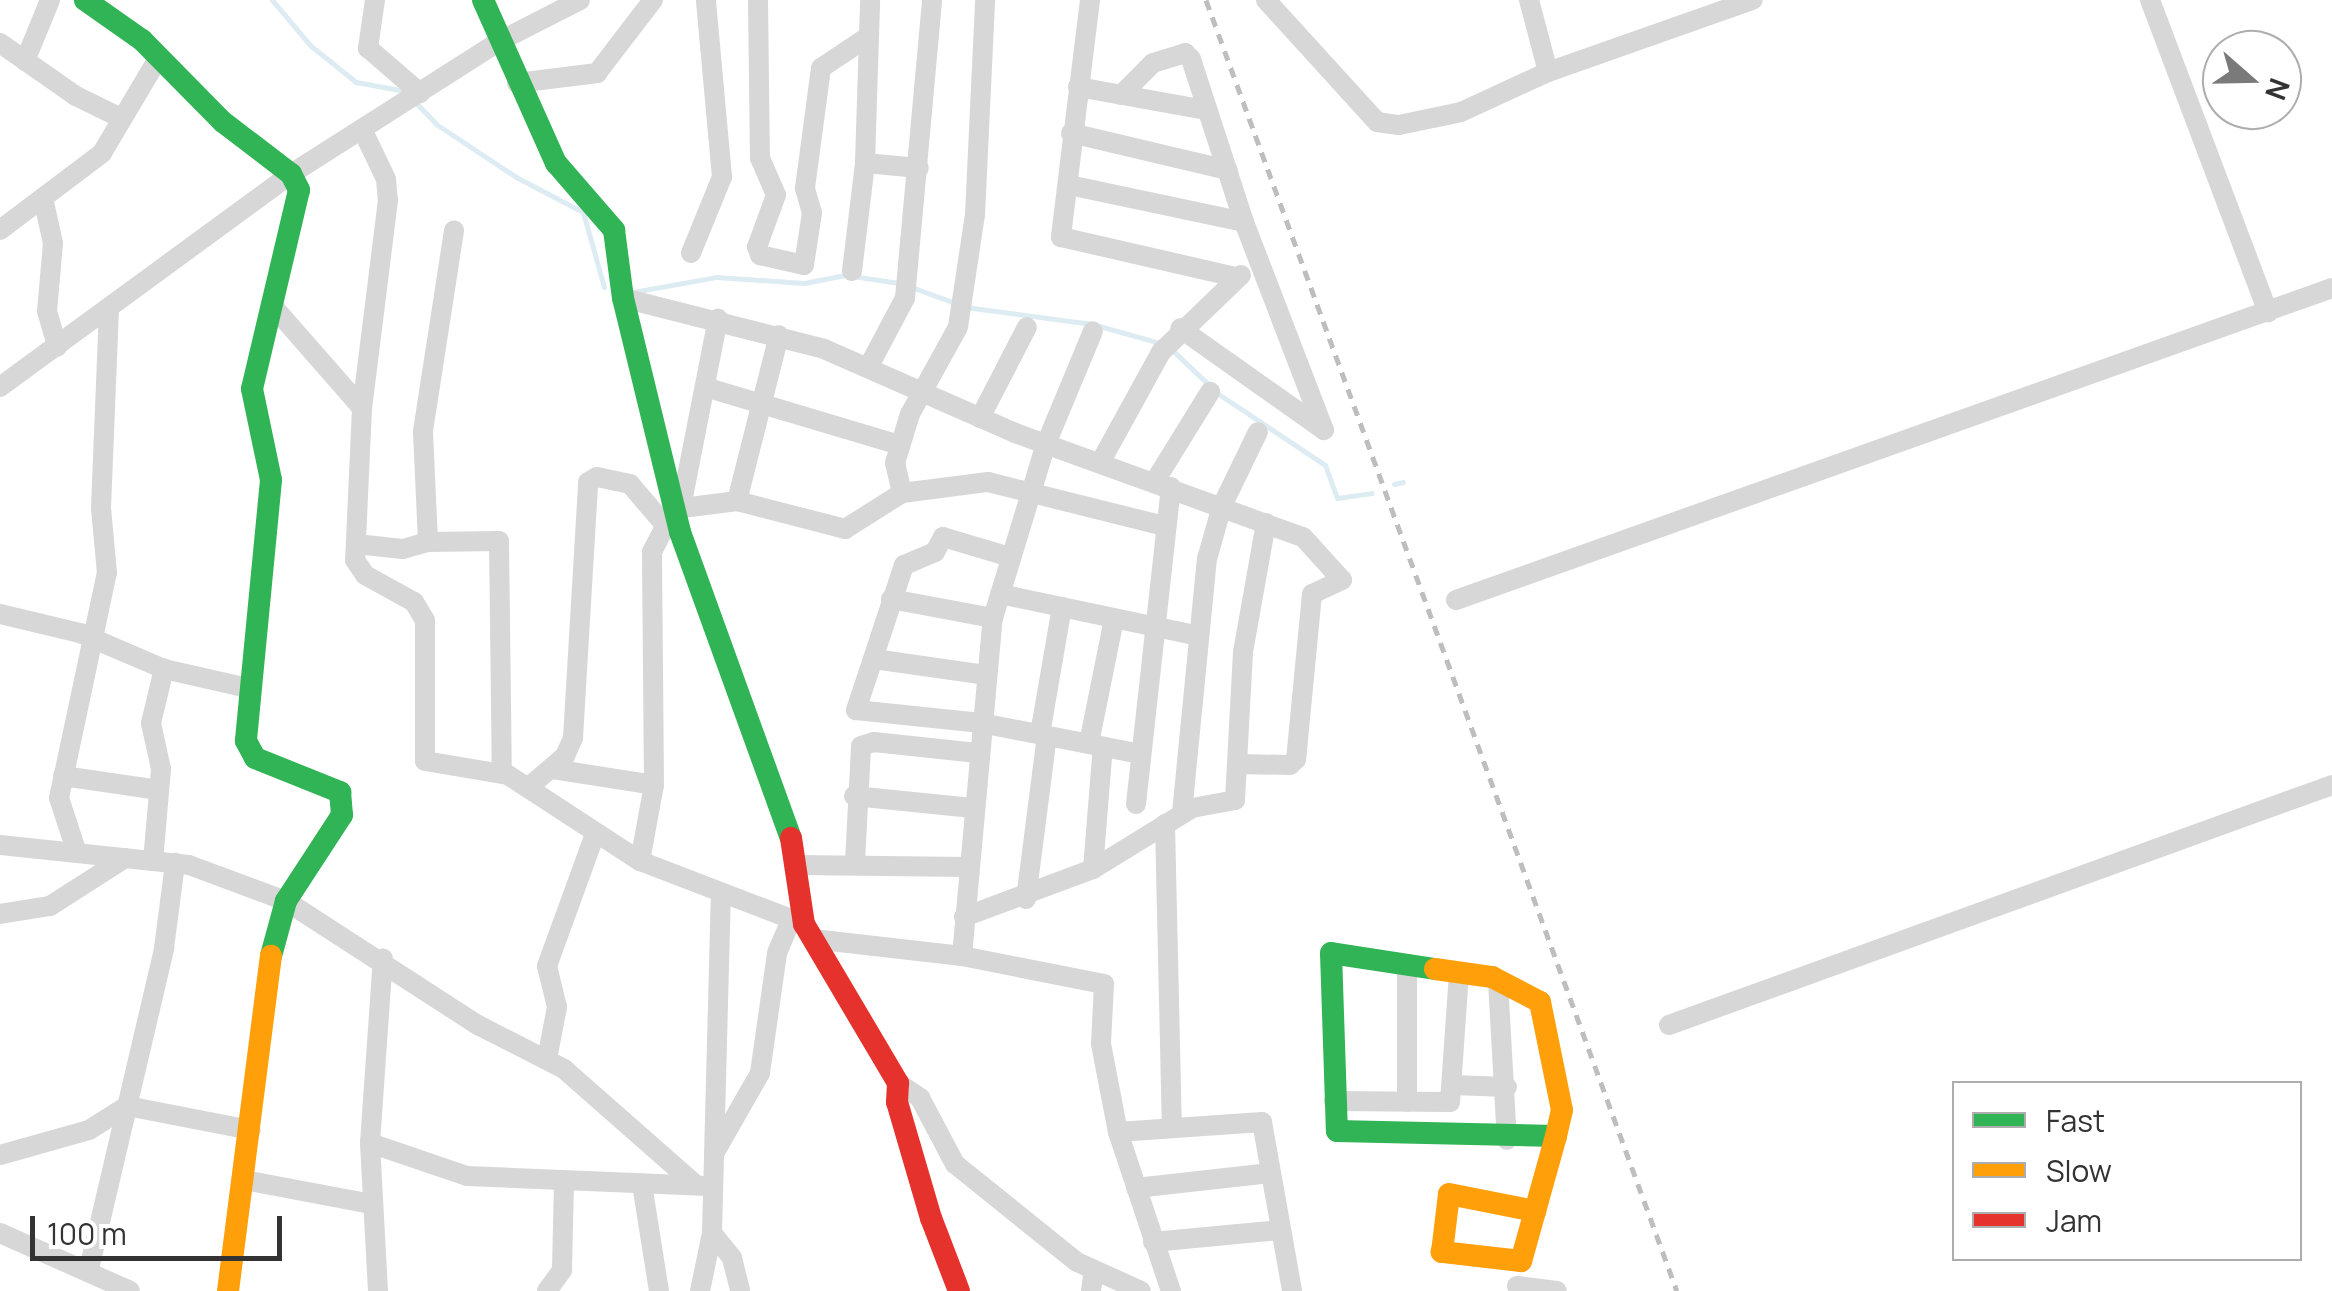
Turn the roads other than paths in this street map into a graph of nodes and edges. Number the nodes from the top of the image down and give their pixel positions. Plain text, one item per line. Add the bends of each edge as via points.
1 (50, 0) edge
2 (85, 0) edge
3 (376, 0) edge
4 (483, 0) edge
5 (529, 0) edge
6 (580, 0) edge
7 (654, 0) edge
8 (706, 0) edge
9 (758, 0) edge
10 (870, 0) edge
11 (932, 0) edge
12 (985, 0) edge
13 (1090, 0) edge
14 (1266, 0) edge
15 (1529, 0) edge
16 (1753, 0) edge
17 (2150, 0) edge
18 (538, 20) junction
19 (869, 36) junction
20 (498, 42) junction
21 (0, 44) edge
22 (159, 57) junction
23 (25, 61) junction
24 (1548, 72) junction
25 (517, 83) junction
26 (1078, 87) junction
27 (420, 92) junction
28 (1120, 95) junction
29 (1206, 110) junction
30 (122, 118) junction
31 (362, 129) junction
32 (1071, 133) junction
33 (865, 163) junction
34 (919, 168) junction
35 (1228, 170) junction
36 (291, 174) junction
37 (1069, 186) junction
38 (43, 198) junction
39 (1244, 222) junction
40 (0, 230) edge
41 (454, 230) dead end
42 (691, 253) dead end
43 (1261, 264) junction
44 (852, 271) dead end
45 (1236, 278) junction
46 (2332, 288) edge
47 (623, 298) junction
48 (271, 304) junction
49 (109, 308) junction
50 (2268, 312) junction
51 (718, 319) junction
52 (1027, 326) dead end
53 (1180, 328) junction
54 (1093, 331) dead end
55 (779, 335) junction
56 (57, 347) junction
57 (869, 366) junction
58 (0, 387) edge
59 (705, 387) junction
60 (1210, 392) dead end
61 (922, 393) junction
62 (762, 400) junction
63 (362, 408) junction
64 (980, 418) junction
65 (1258, 432) dead end
66 (1046, 444) junction
67 (900, 445) junction
68 (1100, 463) junction
69 (1163, 484) junction
70 (1030, 492) junction
71 (902, 493) junction
72 (737, 501) junction
73 (1222, 506) junction
74 (673, 514) junction
75 (1266, 522) junction
76 (1165, 526) junction
77 (428, 542) junction
78 (356, 544) junction
79 (1010, 557) junction
80 (1000, 594) junction
81 (891, 599) junction
82 (1456, 600) dead end
83 (1062, 608) junction
84 (0, 614) edge
85 (993, 618) junction
86 (1114, 619) junction
87 (1152, 628) junction
88 (1200, 636) junction
89 (97, 640) junction
90 (874, 659) junction
91 (164, 669) junction
92 (987, 674) junction
93 (248, 688) junction
94 (981, 723) junction
95 (1043, 735) junction
96 (1096, 744) junction
97 (976, 753) junction
98 (1140, 754) junction
99 (1237, 764) junction
100 (552, 768) junction
101 (502, 773) junction
102 (63, 776) junction
103 (654, 785) junction
104 (2332, 785) edge
105 (530, 786) junction
106 (159, 790) junction
107 (854, 796) junction
108 (1136, 804) dead end
109 (972, 808) junction
110 (1174, 818) junction
111 (596, 834) junction
112 (0, 846) edge
113 (77, 854) junction
114 (125, 858) junction
115 (153, 861) junction
116 (640, 861) junction
117 (855, 862) junction
118 (176, 863) junction
119 (797, 865) junction
120 (968, 867) junction
121 (1093, 869) junction
122 (721, 895) junction
123 (1026, 899) junction
124 (286, 901) junction
125 (0, 914) edge
126 (964, 917) junction
127 (803, 927) junction
128 (962, 956) junction
129 (382, 958) junction
130 (1406, 964) junction
131 (1460, 973) junction
132 (1498, 981) junction
133 (1669, 1025) dead end
134 (547, 1060) junction
135 (898, 1083) junction
136 (1452, 1085) junction
137 (1507, 1086) junction
138 (1334, 1101) junction
139 (1407, 1102) junction
140 (127, 1106) junction
141 (1172, 1127) junction
142 (250, 1130) junction
143 (1118, 1132) junction
144 (1556, 1136) junction
145 (1507, 1140) junction
146 (370, 1143) junction
147 (6, 1150) edge
148 (713, 1154) junction
149 (1270, 1173) junction
150 (244, 1180) junction
151 (564, 1181) junction
152 (642, 1184) junction
153 (704, 1186) junction
154 (1136, 1188) junction
155 (371, 1204) junction
156 (1535, 1211) junction
157 (1280, 1230) junction
158 (712, 1233) junction
159 (0, 1234) edge
160 (1153, 1242) junction
161 (89, 1269) junction
162 (1093, 1280) edge
163 (1517, 1280) edge
164 (121, 1288) edge
165 (228, 1291) edge
166 (378, 1291) edge
167 (548, 1291) edge
168 (659, 1291) edge
169 (700, 1291) edge
170 (740, 1291) edge
171 (958, 1291) edge
172 (1141, 1291) edge
173 (1171, 1291) edge
174 (1292, 1291) edge
175 (1557, 1291) edge

1 - 23 street
2 - 22 street
3 - 27 street via 368,48
4 - 20 street
5 - 18 street
6 - 18 street
7 - 25 street via 597,74
8 - 42 street via 722,164
9 - 19 street via 760,158 776,195 756,246 760,255 804,265 812,214 805,188 821,68
10 - 19 street
11 - 34 street
12 - 61 street via 975,215 958,327
13 - 26 street
14 - 24 street via 1377,122 1419,124 1461,112
15 - 24 street
16 - 24 street
17 - 50 street
18 - 20 street
19 - 33 street
20 - 25 street
20 - 27 street
21 - 23 street
22 - 30 street
22 - 36 street via 223,122
23 - 30 street
25 - 47 street via 556,163 608,218
26 - 28 street
26 - 32 street
27 - 31 street
28 - 29 street
28 - 29 street via 1143,69 1185,53
29 - 35 street
30 - 38 street via 102,154
31 - 36 street
31 - 63 street via 389,188
32 - 35 street
32 - 37 street
33 - 34 street
33 - 44 street
34 - 57 street via 904,298
35 - 39 street
36 - 48 street via 299,190
36 - 49 street
37 - 39 street
37 - 45 street via 1061,237
38 - 40 street
38 - 56 street via 52,227 47,310
39 - 43 street
41 - 77 street via 423,431
43 - 45 street
43 - 53 street via 1324,430
45 - 53 street
46 - 50 street
47 - 51 street
47 - 74 street
48 - 63 street
48 - 93 street via 252,389 271,480
49 - 56 street
49 - 89 street via 101,528 108,560
50 - 82 street
51 - 55 street
51 - 59 street
52 - 64 street
53 - 68 street via 1152,364
54 - 66 street
55 - 57 street
55 - 62 street
56 - 58 street
57 - 61 street
59 - 62 street
59 - 74 street
60 - 69 street
61 - 64 street
61 - 67 street
62 - 67 street
62 - 72 street
63 - 78 street
64 - 66 street
65 - 73 street
66 - 68 street
66 - 70 street
67 - 71 street via 894,476
68 - 69 street
69 - 73 street
69 - 76 street
70 - 71 street via 988,482
70 - 76 street
70 - 79 street
71 - 72 street via 845,529
72 - 74 street
73 - 75 street
73 - 88 street via 1207,559
74 - 100 street via 630,484 588,482 577,712 565,756
74 - 103 street via 652,552
74 - 119 street
75 - 99 street via 1244,652
75 - 99 street via 1303,537 1342,580 1312,594 1294,763
76 - 87 street
77 - 78 street via 403,549
77 - 101 street via 500,544
78 - 101 street via 359,570 414,602 425,620 426,761
79 - 80 street
79 - 81 street via 943,537 935,552 904,565
80 - 83 street
80 - 85 street
81 - 85 street
81 - 90 street
83 - 86 street
83 - 95 street
84 - 89 street
85 - 92 street
86 - 87 street
86 - 96 street
87 - 88 street
87 - 98 street
88 - 110 street
89 - 91 street
89 - 102 street
90 - 92 street
90 - 94 street via 856,706 861,713
91 - 93 street
91 - 106 street via 151,723
92 - 94 street
93 - 124 street via 248,751 340,792 338,824
94 - 95 street
94 - 97 street
95 - 96 street
95 - 123 street
96 - 98 street
96 - 121 street
97 - 107 street via 866,744
97 - 109 street
98 - 108 street
99 - 110 street via 1235,800
100 - 103 street
100 - 105 street
101 - 105 street
102 - 106 street
102 - 113 street via 59,812
103 - 116 street
104 - 133 street
105 - 111 street
106 - 115 street
107 - 109 street
107 - 117 street
109 - 120 street
110 - 121 street
110 - 141 street
111 - 116 street
111 - 134 street via 547,966 557,1007
112 - 113 street
113 - 114 street
114 - 115 street
114 - 125 street via 50,906
115 - 118 street
116 - 122 street
117 - 119 street
117 - 120 street
118 - 124 street
118 - 140 street via 164,948
119 - 127 street
120 - 126 street
121 - 123 street
122 - 127 street
122 - 148 street
123 - 126 street
124 - 129 street
124 - 142 street via 263,994
126 - 128 street
127 - 128 street
127 - 135 street
127 - 148 street via 777,953 760,1074
128 - 143 street via 1104,984 1101,1044
129 - 134 street via 478,1026
129 - 146 street
130 - 131 street
130 - 138 street via 1331,954
130 - 139 street
131 - 132 street
131 - 136 street
132 - 137 street
132 - 144 street via 1540,1002 1562,1097
134 - 153 street
135 - 162 street via 920,1098 955,1164
135 - 171 street via 921,1185
136 - 137 street
136 - 139 street via 1448,1104
137 - 145 street
138 - 139 street
138 - 145 street via 1337,1131
140 - 142 street
140 - 147 street via 89,1130
140 - 161 street
141 - 143 street
141 - 149 street via 1262,1122
142 - 150 street
143 - 154 street
144 - 145 street
144 - 156 street
146 - 151 street via 467,1176
146 - 155 street
148 - 153 street
149 - 154 street
149 - 157 street
150 - 155 street
150 - 165 street
151 - 152 street
151 - 167 street via 562,1270
152 - 153 street
152 - 168 street
153 - 158 street
154 - 160 street
155 - 166 street
156 - 163 street
156 - 163 street via 1447,1195 1445,1256
157 - 160 street
157 - 174 street
158 - 169 street
158 - 170 street via 732,1258
159 - 161 street
160 - 173 street
161 - 164 street
162 - 172 street
163 - 175 street

